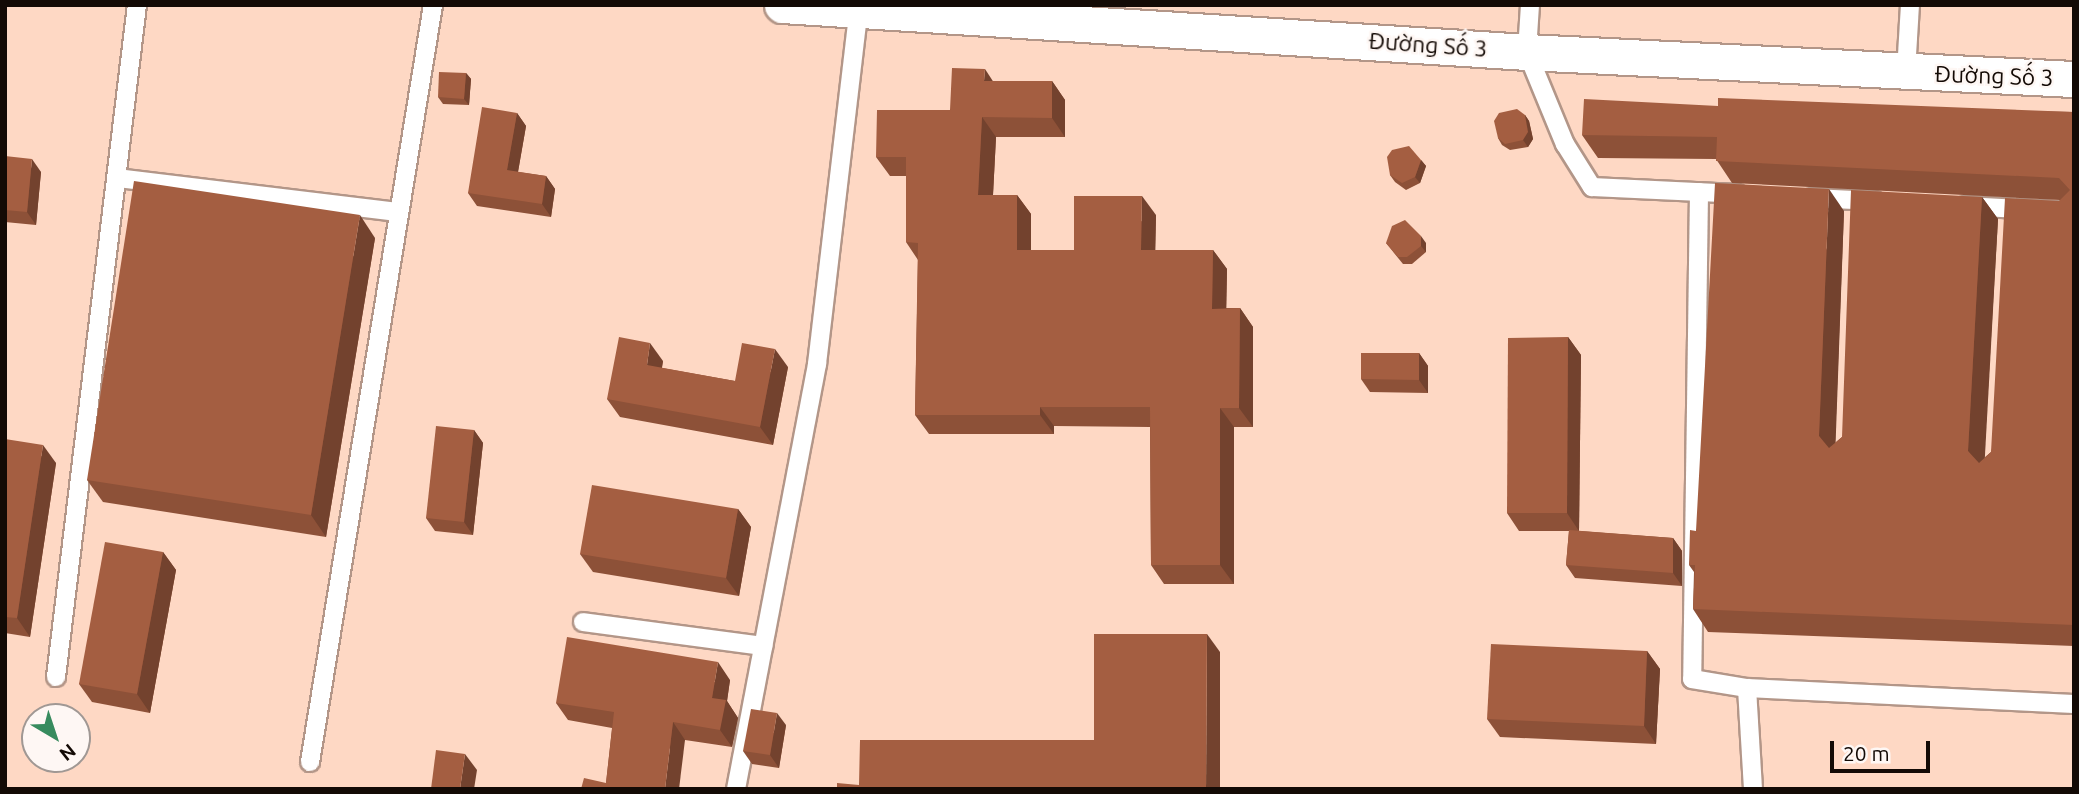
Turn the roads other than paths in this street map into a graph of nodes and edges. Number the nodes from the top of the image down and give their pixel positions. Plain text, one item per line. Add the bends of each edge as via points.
1 (137, 5) edge
2 (433, 5) edge
3 (782, 5) edge
4 (1530, 5) edge
5 (1910, 5) edge
6 (858, 13) junction
7 (1072, 13) edge
8 (1527, 52) junction
9 (1906, 72) junction
10 (2074, 79) edge
11 (117, 178) junction
12 (1699, 192) junction
13 (1752, 195) edge
14 (1791, 197) edge
15 (1898, 202) edge
16 (1940, 205) edge
17 (399, 212) junction
18 (2074, 212) edge
19 (583, 622) dead end
20 (763, 646) junction
21 (56, 677) dead end
22 (1747, 688) junction
23 (2074, 704) edge
24 (310, 762) dead end
25 (736, 789) edge
26 (1753, 789) edge

1 - 11 lane
2 - 17 lane
3 - 6 street, Đường Số 3
4 - 8 lane
5 - 9 lane
6 - 7 street, Đường Số 3
6 - 20 lane via 817,365
7 - 8 street, Đường Số 3
8 - 9 street, Đường Số 3
8 - 12 lane via 1565,144 1592,187
9 - 10 street, Đường Số 3
11 - 17 lane
11 - 21 lane
12 - 13 lane
12 - 22 lane via 1692,679
14 - 15 lane via 1856,207
16 - 18 lane via 2010,215
17 - 24 lane
19 - 20 lane
20 - 25 lane
22 - 23 lane
22 - 26 lane

